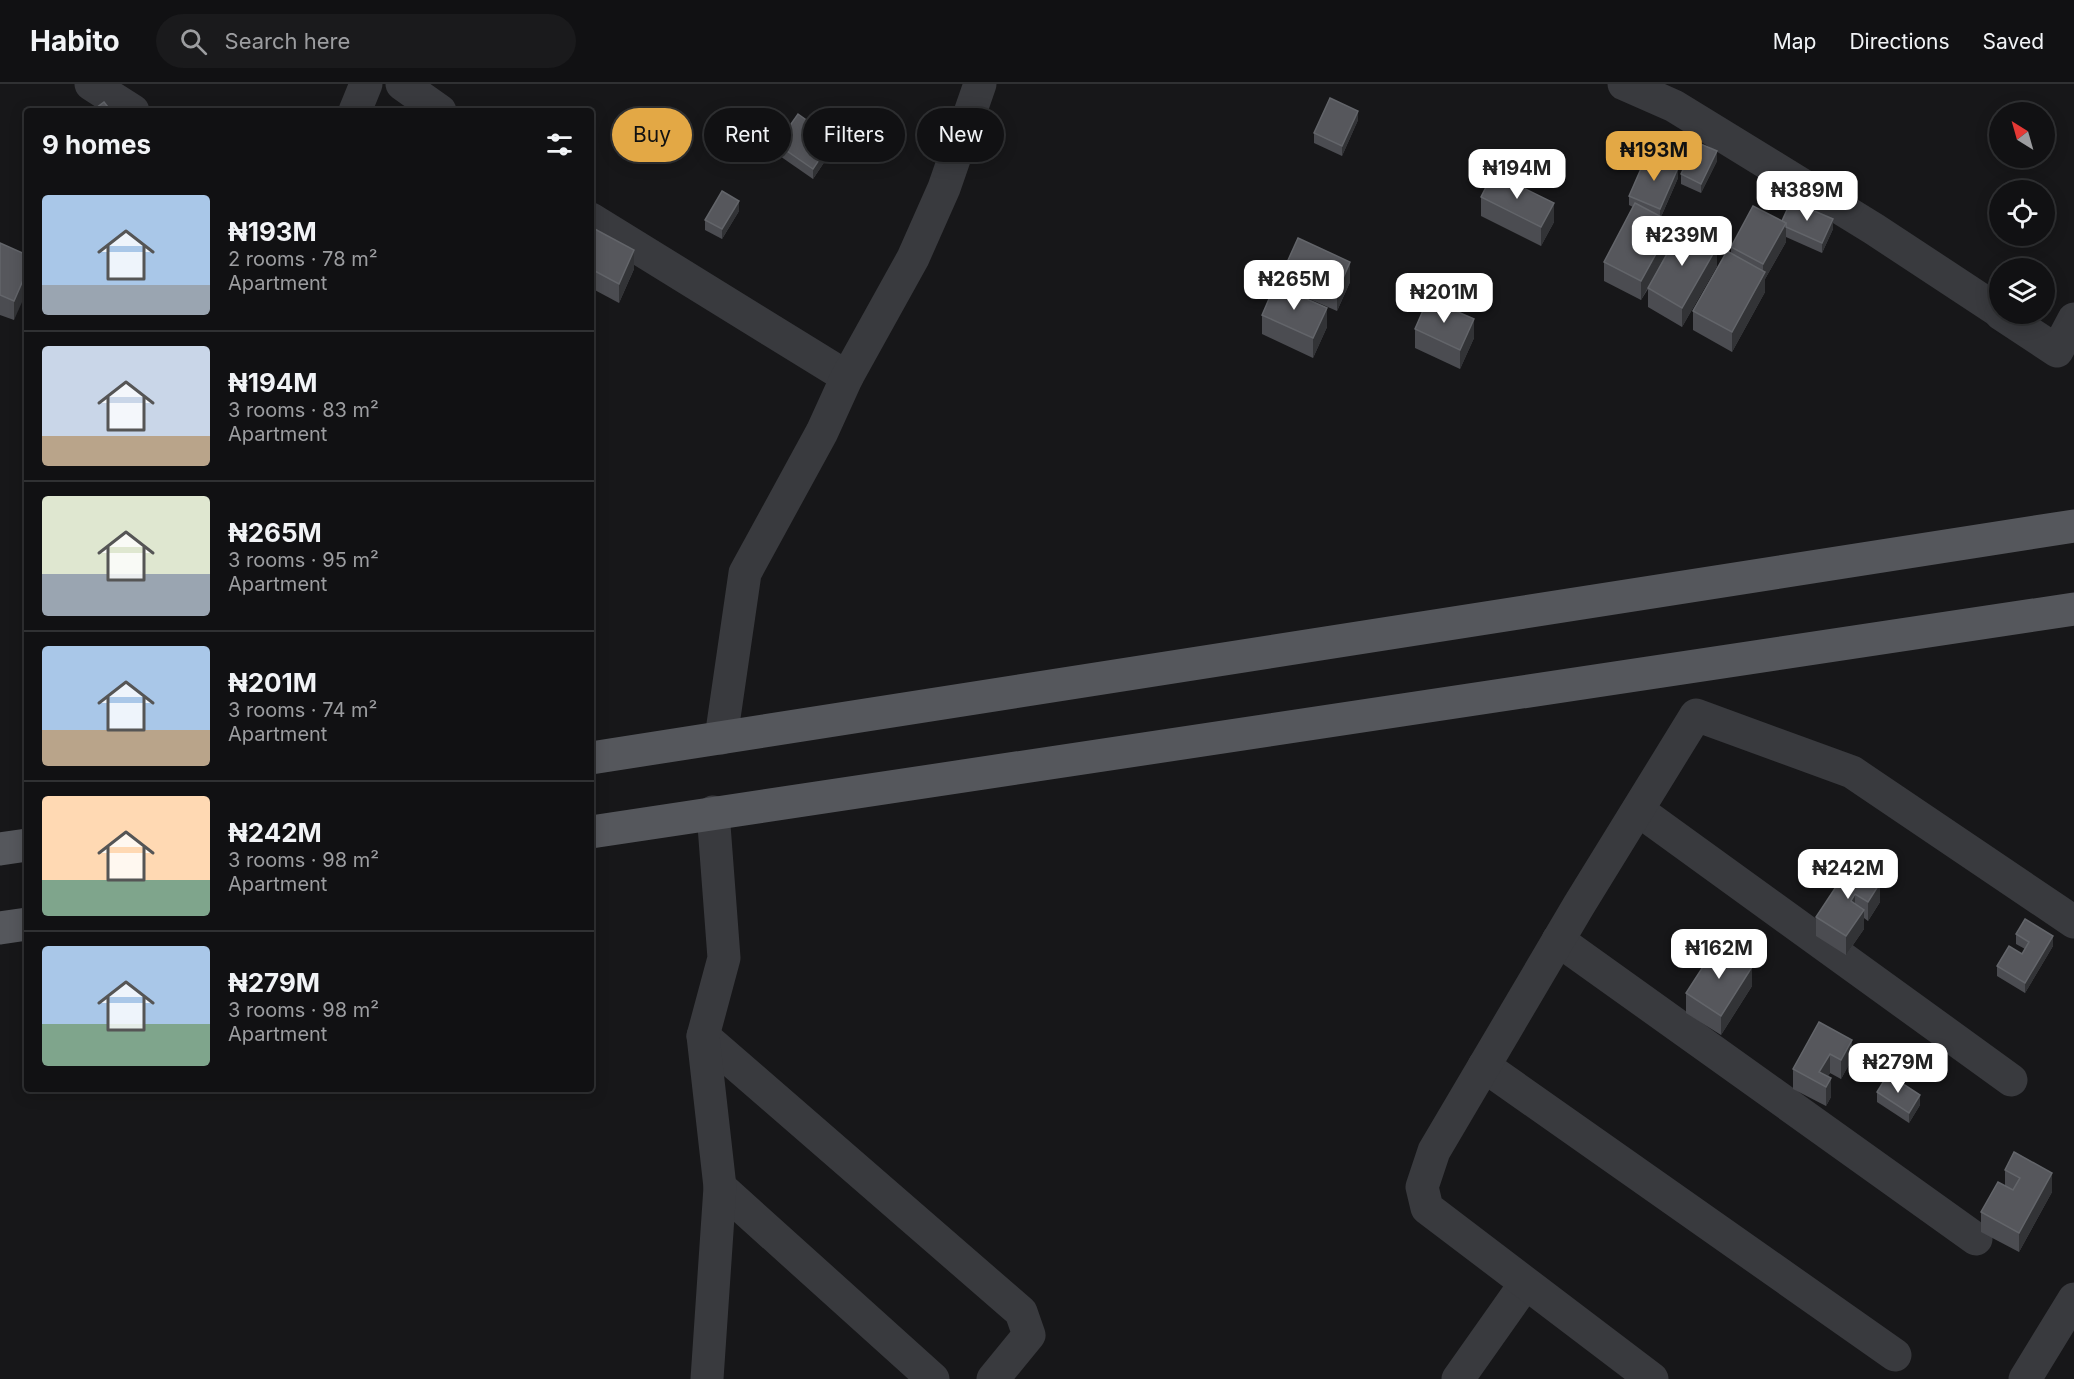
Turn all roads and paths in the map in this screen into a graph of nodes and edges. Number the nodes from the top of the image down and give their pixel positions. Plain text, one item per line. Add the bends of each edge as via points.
1 (91, 84) edge
2 (366, 84) edge
3 (402, 84) edge
4 (980, 84) edge
5 (1624, 84) edge
6 (128, 108) edge
7 (356, 108) edge
8 (436, 108) edge
9 (594, 221) edge
10 (1989, 306) edge
11 (2074, 320) edge
12 (2016, 324) edge
13 (847, 377) junction
14 (2074, 525) edge
15 (2074, 609) edge
16 (721, 738) junction
17 (594, 758) edge
18 (1638, 810) junction
19 (712, 812) junction
20 (594, 832) edge
21 (24, 845) edge
22 (0, 849) edge
23 (2074, 922) edge
24 (24, 924) edge
25 (0, 928) edge
26 (1558, 940) junction
27 (704, 1036) junction
28 (1484, 1066) junction
29 (2011, 1080) dead end
30 (720, 1187) junction
31 (1977, 1239) dead end
32 (1525, 1284) junction
33 (2074, 1299) edge
34 (1895, 1355) dead end
35 (707, 1379) edge
36 (933, 1379) edge
37 (993, 1379) edge
38 (1458, 1379) edge
39 (1652, 1379) edge
40 (2025, 1379) edge

1 - 6 street
2 - 7 street
3 - 8 street
4 - 13 street via 944,188 914,258
5 - 10 street via 1674,106 1874,229
9 - 13 street
11 - 12 street via 2057,351
13 - 16 street via 822,432 745,573
14 - 16 main road
15 - 19 main road via 1041,766
16 - 17 main road
18 - 23 street via 1696,715 1852,772
18 - 26 street
18 - 29 street
19 - 20 main road
19 - 27 street via 724,958
21 - 22 main road
24 - 25 main road
26 - 28 street
26 - 31 street
27 - 30 street
27 - 37 street via 1021,1312 1029,1335
28 - 32 street via 1434,1151 1422,1187 1426,1208
28 - 34 street
30 - 35 street
30 - 36 street
32 - 38 street
32 - 39 street
33 - 40 street

